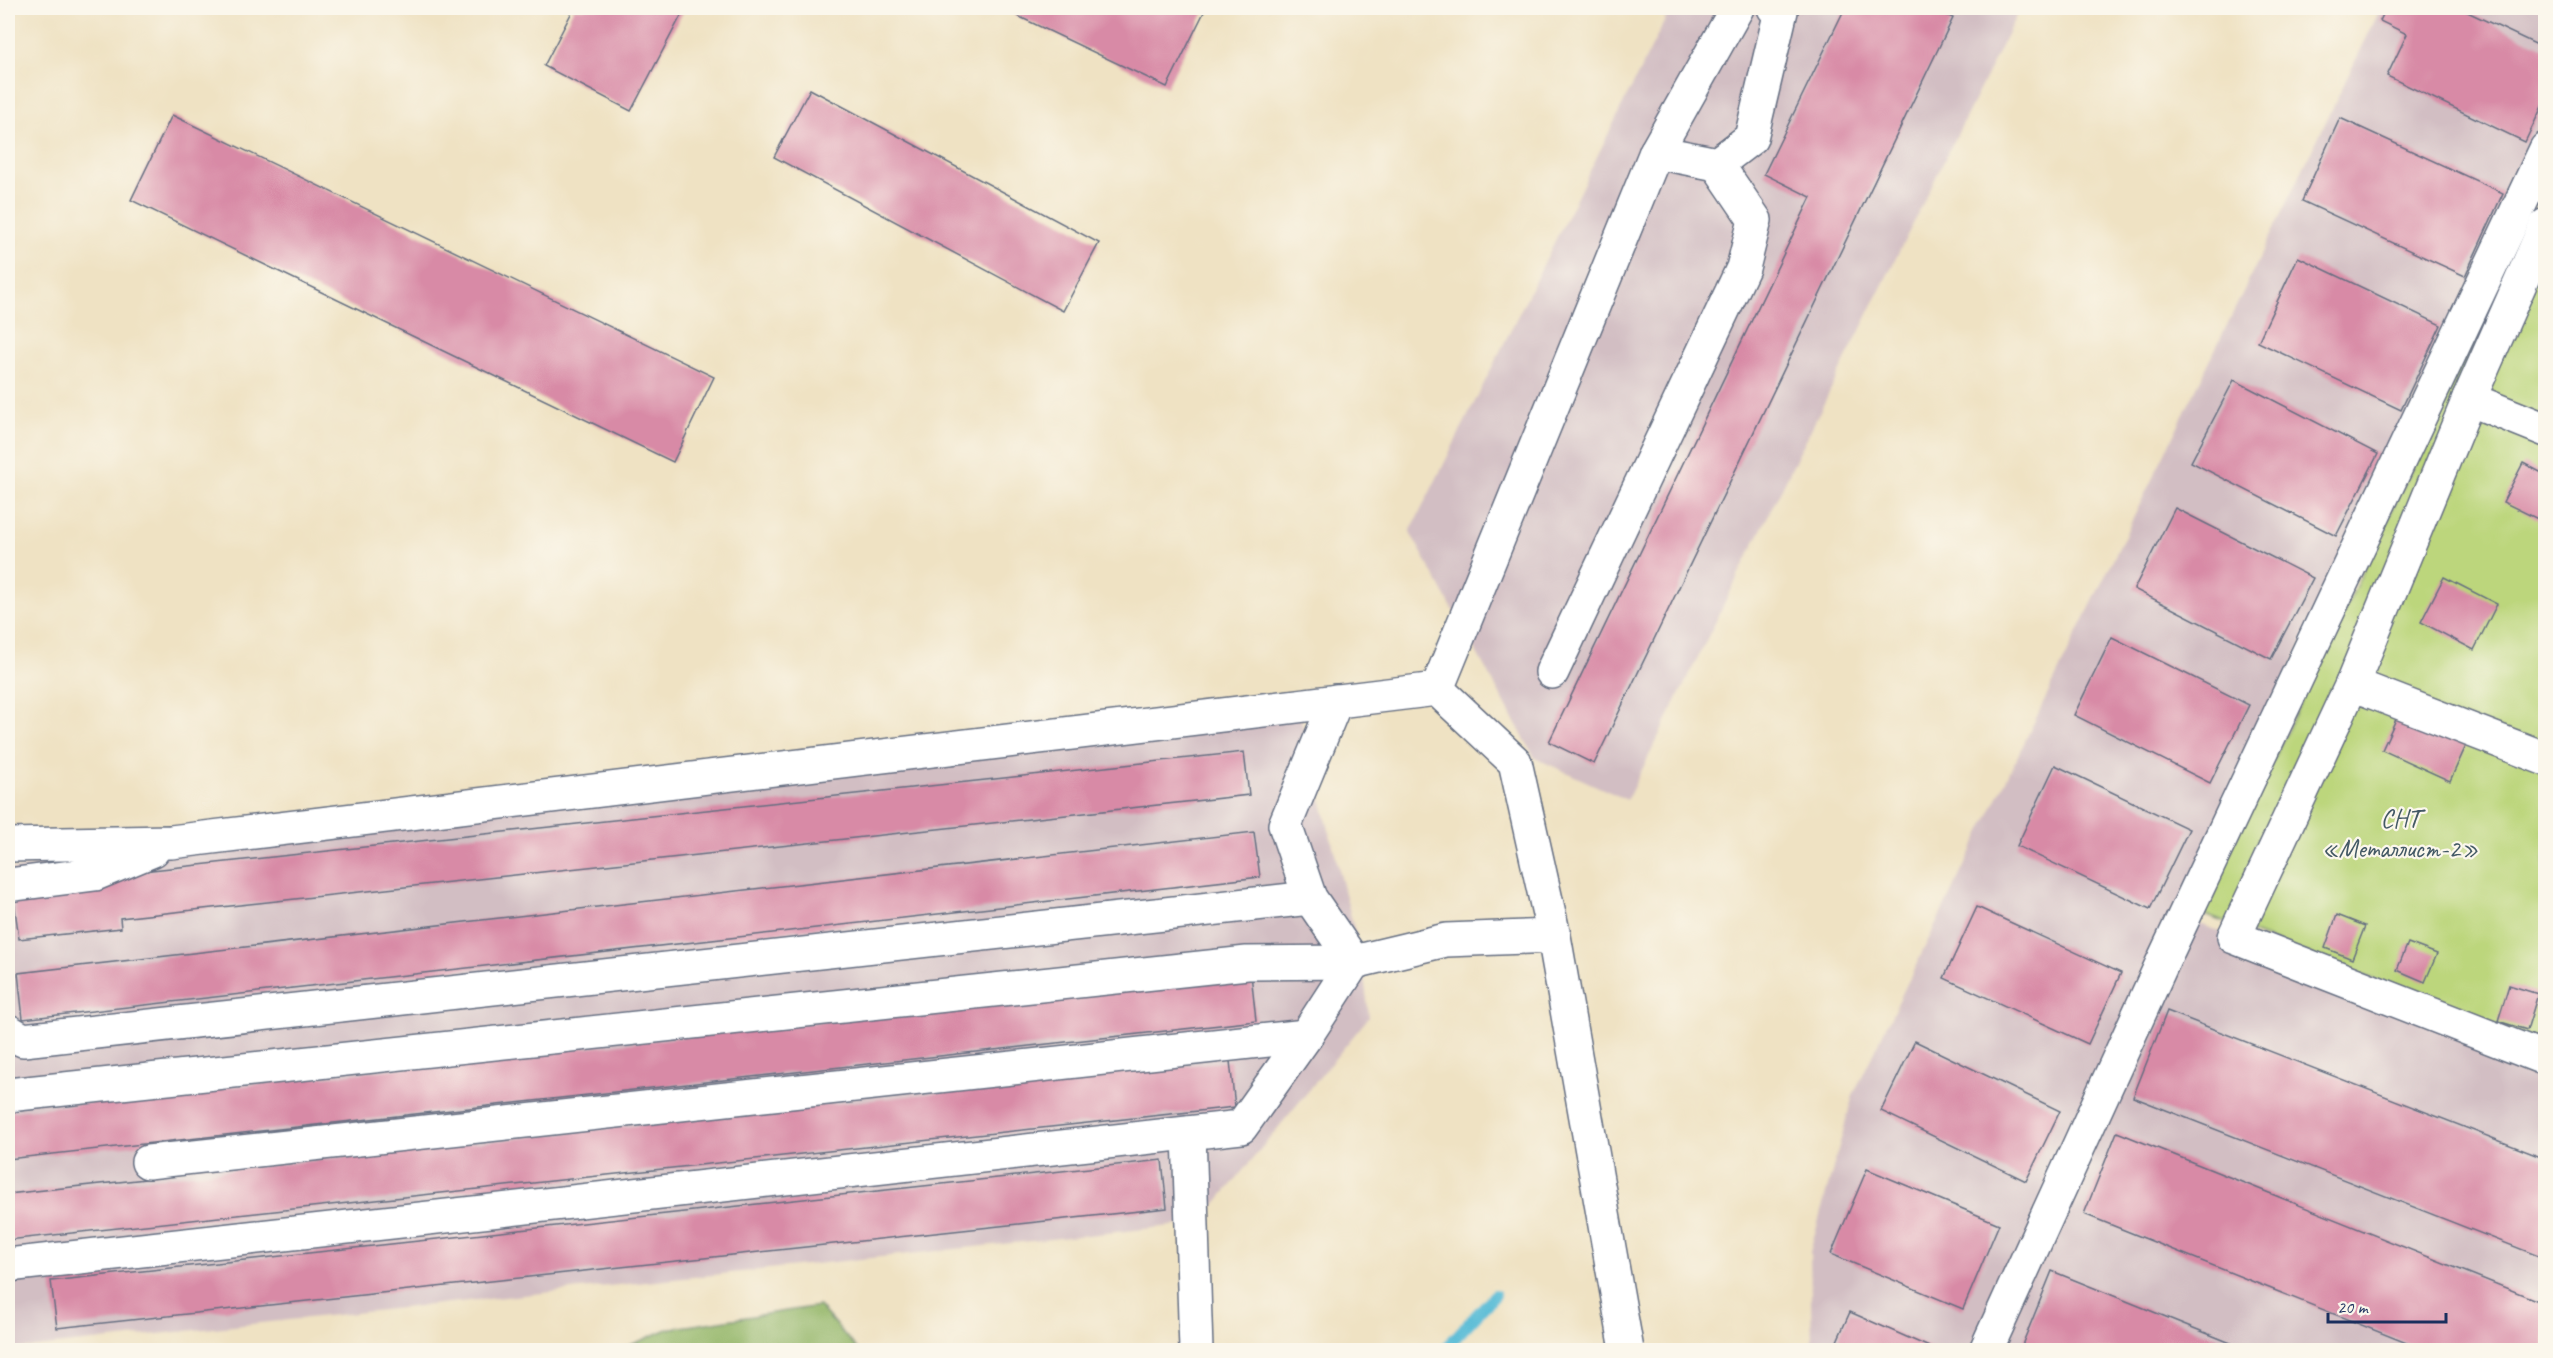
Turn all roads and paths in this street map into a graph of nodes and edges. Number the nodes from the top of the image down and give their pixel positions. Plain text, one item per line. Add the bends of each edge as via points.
1 (1737, 8) edge
2 (1774, 8) edge
3 (2546, 149) edge
4 (1656, 152) junction
5 (1717, 164) junction
6 (2546, 225) edge
7 (2469, 399) junction
8 (2546, 430) edge
9 (1552, 672) dead end
10 (2352, 684) junction
11 (1437, 689) junction
12 (1336, 701) junction
13 (2546, 759) edge
14 (171, 842) junction
15 (8, 845) edge
16 (8, 885) edge
17 (1310, 898) junction
18 (1554, 936) junction
19 (1354, 962) junction
20 (8, 1031) edge
21 (1305, 1036) junction
22 (2546, 1059) edge
23 (8, 1095) edge
24 (1189, 1133) junction
25 (148, 1162) dead end
26 (8, 1265) edge
27 (1196, 1350) edge
28 (1627, 1350) edge
29 (1986, 1350) edge

1 - 4 lane
2 - 5 lane via 1781,11 1751,138
3 - 29 lane via 2165,957
4 - 5 lane
4 - 11 lane
5 - 9 lane via 1755,220 1743,268
6 - 7 lane
7 - 8 lane
7 - 10 lane
10 - 13 lane
10 - 22 lane via 2234,937
11 - 12 lane
11 - 18 lane via 1515,762
12 - 14 lane
12 - 17 lane via 1286,825
14 - 15 lane
14 - 16 lane via 95,874
17 - 19 lane
17 - 20 lane via 23,1040
18 - 19 lane via 1446,939
18 - 28 lane
19 - 21 lane
19 - 23 lane via 1247,963
21 - 24 lane via 1241,1128
21 - 25 lane
24 - 26 lane
24 - 27 lane

